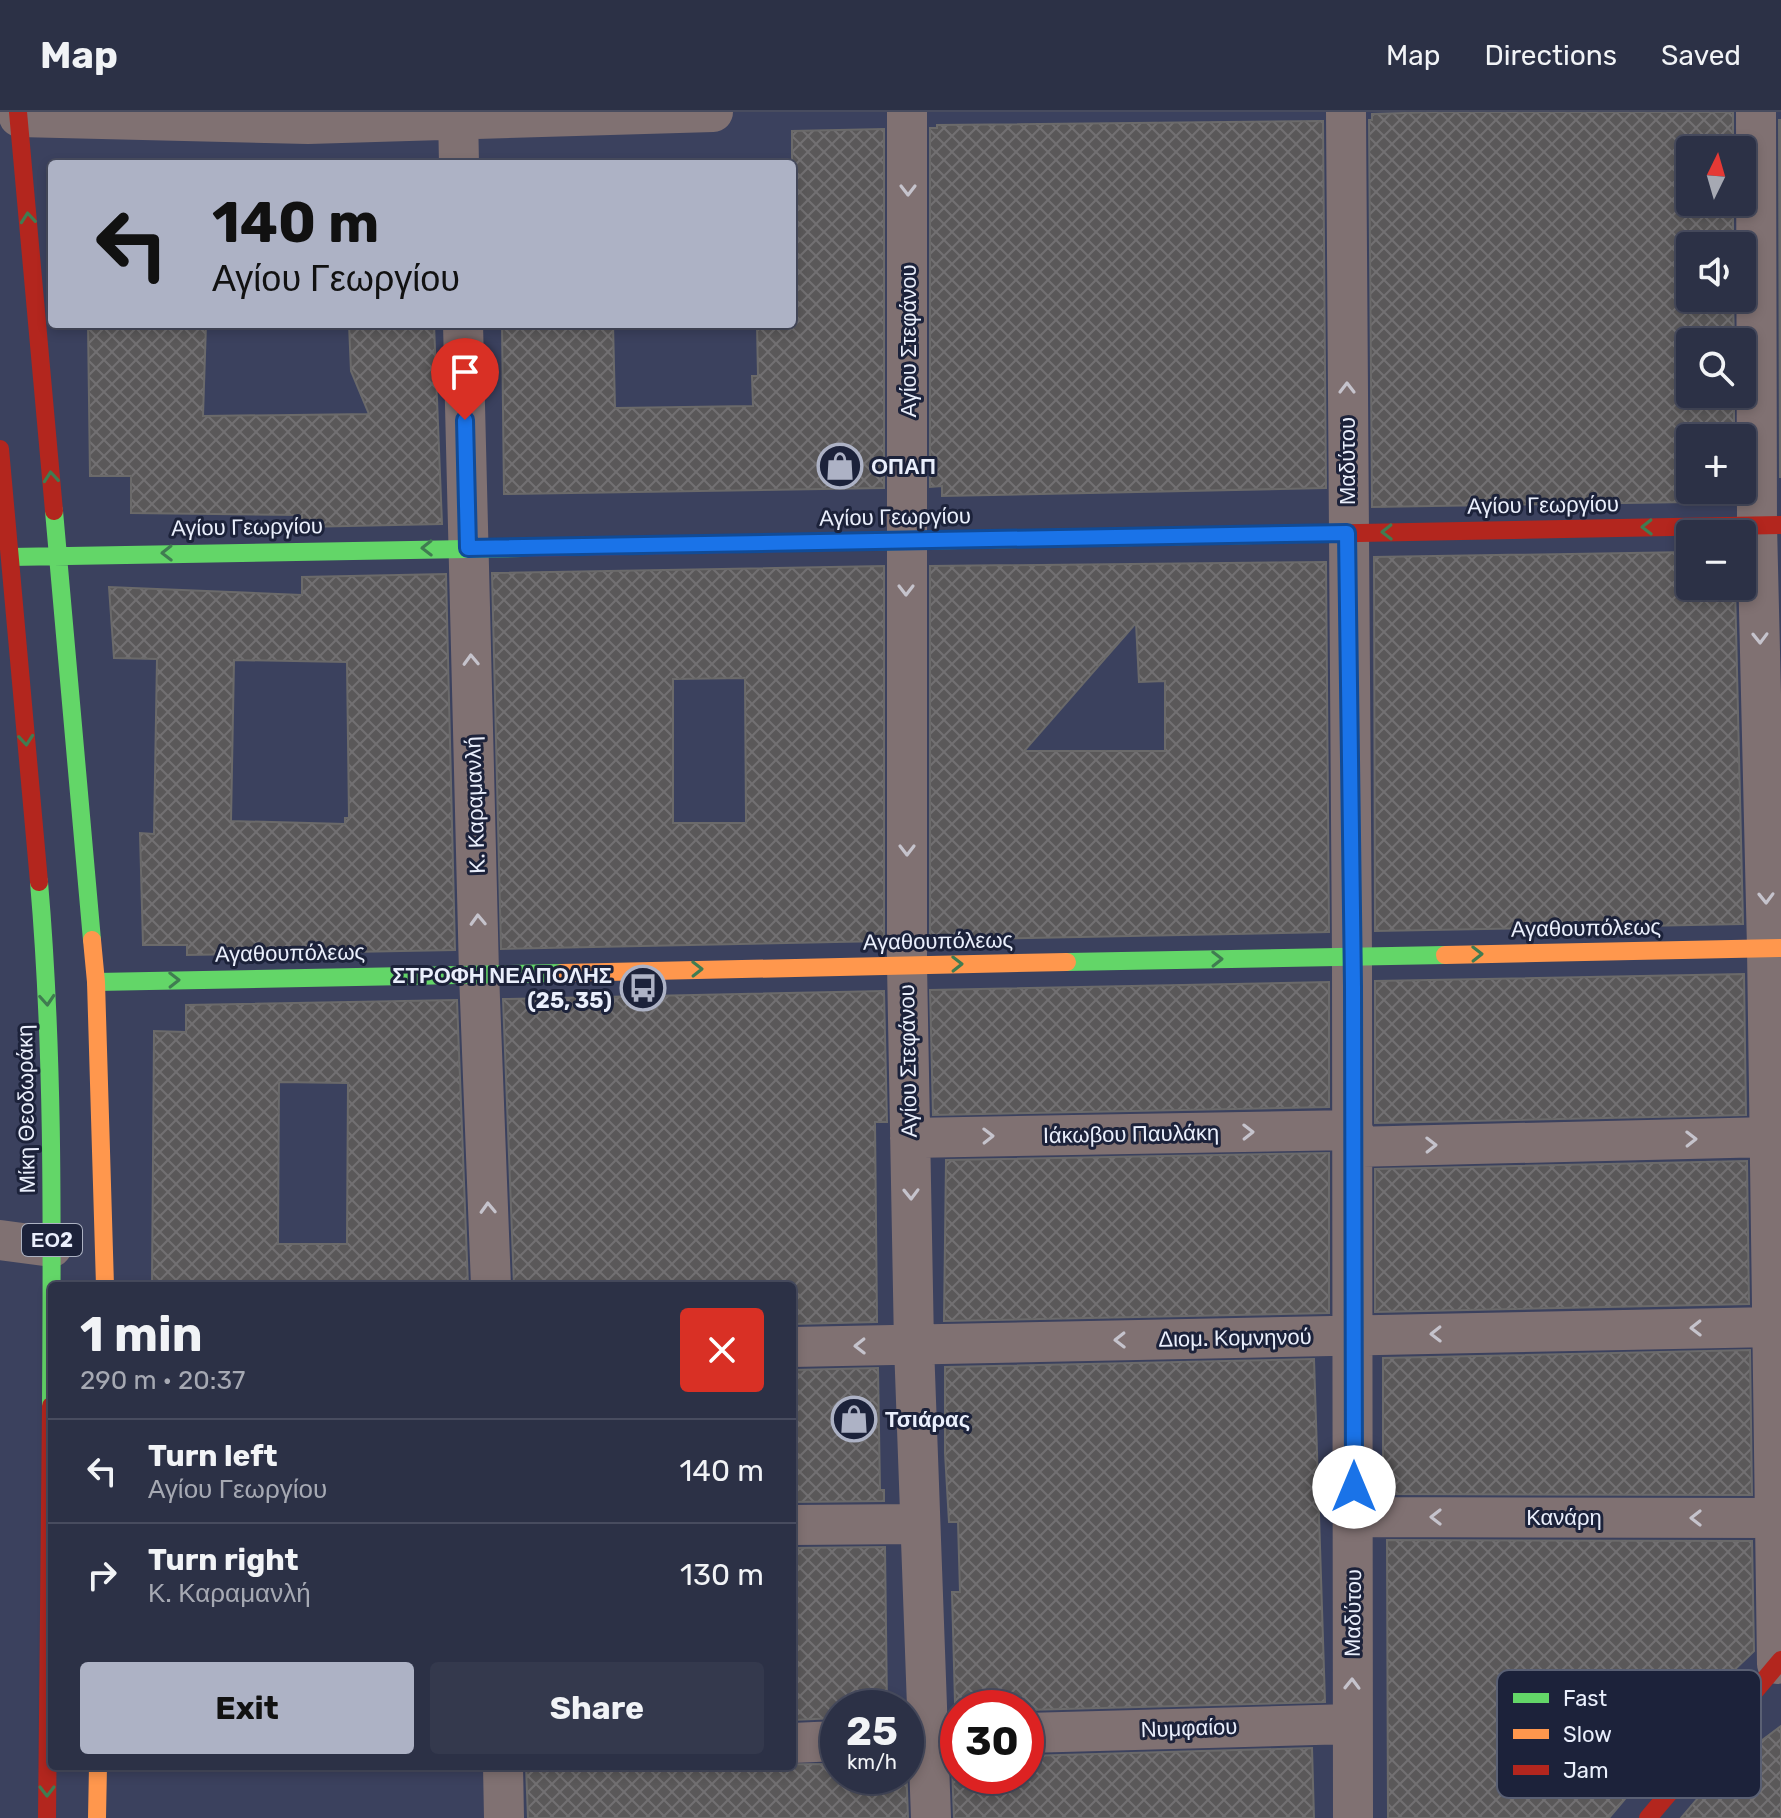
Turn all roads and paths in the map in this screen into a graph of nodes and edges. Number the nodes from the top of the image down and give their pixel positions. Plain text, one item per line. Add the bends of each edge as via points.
1 (713, 112) edge
2 (907, 112) edge
3 (1346, 112) edge
4 (1756, 112) edge
5 (19, 115) edge
6 (458, 116) edge
7 (459, 160) edge
8 (463, 328) edge
9 (0, 449) edge
10 (1769, 525) edge
11 (1347, 533) junction
12 (906, 540) junction
13 (468, 548) junction
14 (58, 555) junction
15 (10, 557) junction
16 (1774, 948) edge
17 (1352, 957) junction
18 (907, 965) junction
19 (479, 973) junction
20 (96, 982) junction
21 (1770, 1137) junction
22 (910, 1138) junction
23 (1353, 1139) junction
24 (1775, 1186) edge
25 (0, 1240) edge
26 (52, 1247) junction
27 (52, 1282) edge
28 (105, 1282) edge
29 (491, 1282) edge
30 (1774, 1327) junction
31 (1353, 1335) junction
32 (914, 1345) junction
33 (796, 1347) edge
34 (1354, 1517) junction
35 (1774, 1518) junction
36 (920, 1524) junction
37 (796, 1525) edge
38 (1779, 1662) edge
39 (1761, 1683) edge
40 (48, 1704) edge
41 (1351, 1724) junction
42 (1044, 1733) edge
43 (931, 1736) edge
44 (820, 1742) edge
45 (796, 1743) edge
46 (98, 1770) edge
47 (503, 1770) edge
48 (1665, 1798) edge
49 (47, 1818) edge
50 (97, 1818) edge
51 (504, 1818) edge
52 (931, 1818) edge
53 (1353, 1818) edge
54 (1648, 1818) edge

1 - 6 street
2 -> 12 street, Αγίου Στεφάνου
11 -> 3 street, Μαδύτου
4 - 10 street
5 - 6 street via 308,124
14 -> 5 main road, ΕΟ2
6 - 7 street
8 - 13 street, Κ. Καραμανλή
9 - 15 main road, Μίκη Θεοδωράκη / ΕΟ2
10 -> 11 main road, Αγίου Γεωργίου
10 -> 16 street
11 - 12 main road, Αγίου Γεωργίου
11 - 17 street, Μαδύτου
12 - 13 main road, Αγίου Γεωργίου
12 -> 18 street, Αγίου Στεφάνου
13 -> 14 main road, Αγίου Γεωργίου
19 -> 13 street, Κ. Καραμανλή
14 - 15 main road, Αγίου Γεωργίου
14 - 20 main road, ΕΟ2
15 -> 26 main road, Μίκη Θεοδωράκη / ΕΟ2 via 48,1026
17 -> 16 main road, Αγαθουπόλεως
16 - 21 street
18 -> 17 main road, Αγαθουπόλεως
17 - 23 street, Μαδύτου
19 -> 18 main road, Αγαθουπόλεως
18 - 22 street, Αγίου Στεφάνου
20 -> 19 main road, Αγαθουπόλεως
29 -> 19 street, Κ. Καραμανλή
20 - 28 main road, ΕΟ2
23 -> 21 street, Ιάκωβου Παυλάκη
21 - 24 street
22 -> 23 street, Ιάκωβου Παυλάκη
22 -> 32 street, Αγίου Στεφάνου
23 - 31 street, Μαδύτου
24 - 30 street
25 - 26 street
26 -> 27 main road, Μίκη Θεοδωράκη / ΕΟ2
30 -> 31 street, Διομ. Κομνηνού
30 - 35 street
31 -> 32 street, Διομ. Κομνηνού
31 - 34 street, Μαδύτου
32 -> 33 street, Διομ. Κομνηνού
32 - 36 street, Αγίου Στεφάνου
35 -> 34 street, Κανάρη
41 -> 34 street, Μαδύτου
35 - 38 street
36 - 37 street
36 - 43 street, Αγίου Στεφάνου
38 - 39 main road
40 -> 49 main road, Μίκη Θεοδωράκη / ΕΟ2
41 - 42 street, Νυμφαίου
41 - 53 street, Μαδύτου
43 - 52 street, Αγίου Στεφάνου
44 - 45 street
46 - 50 main road
47 - 51 street
48 - 54 main road

